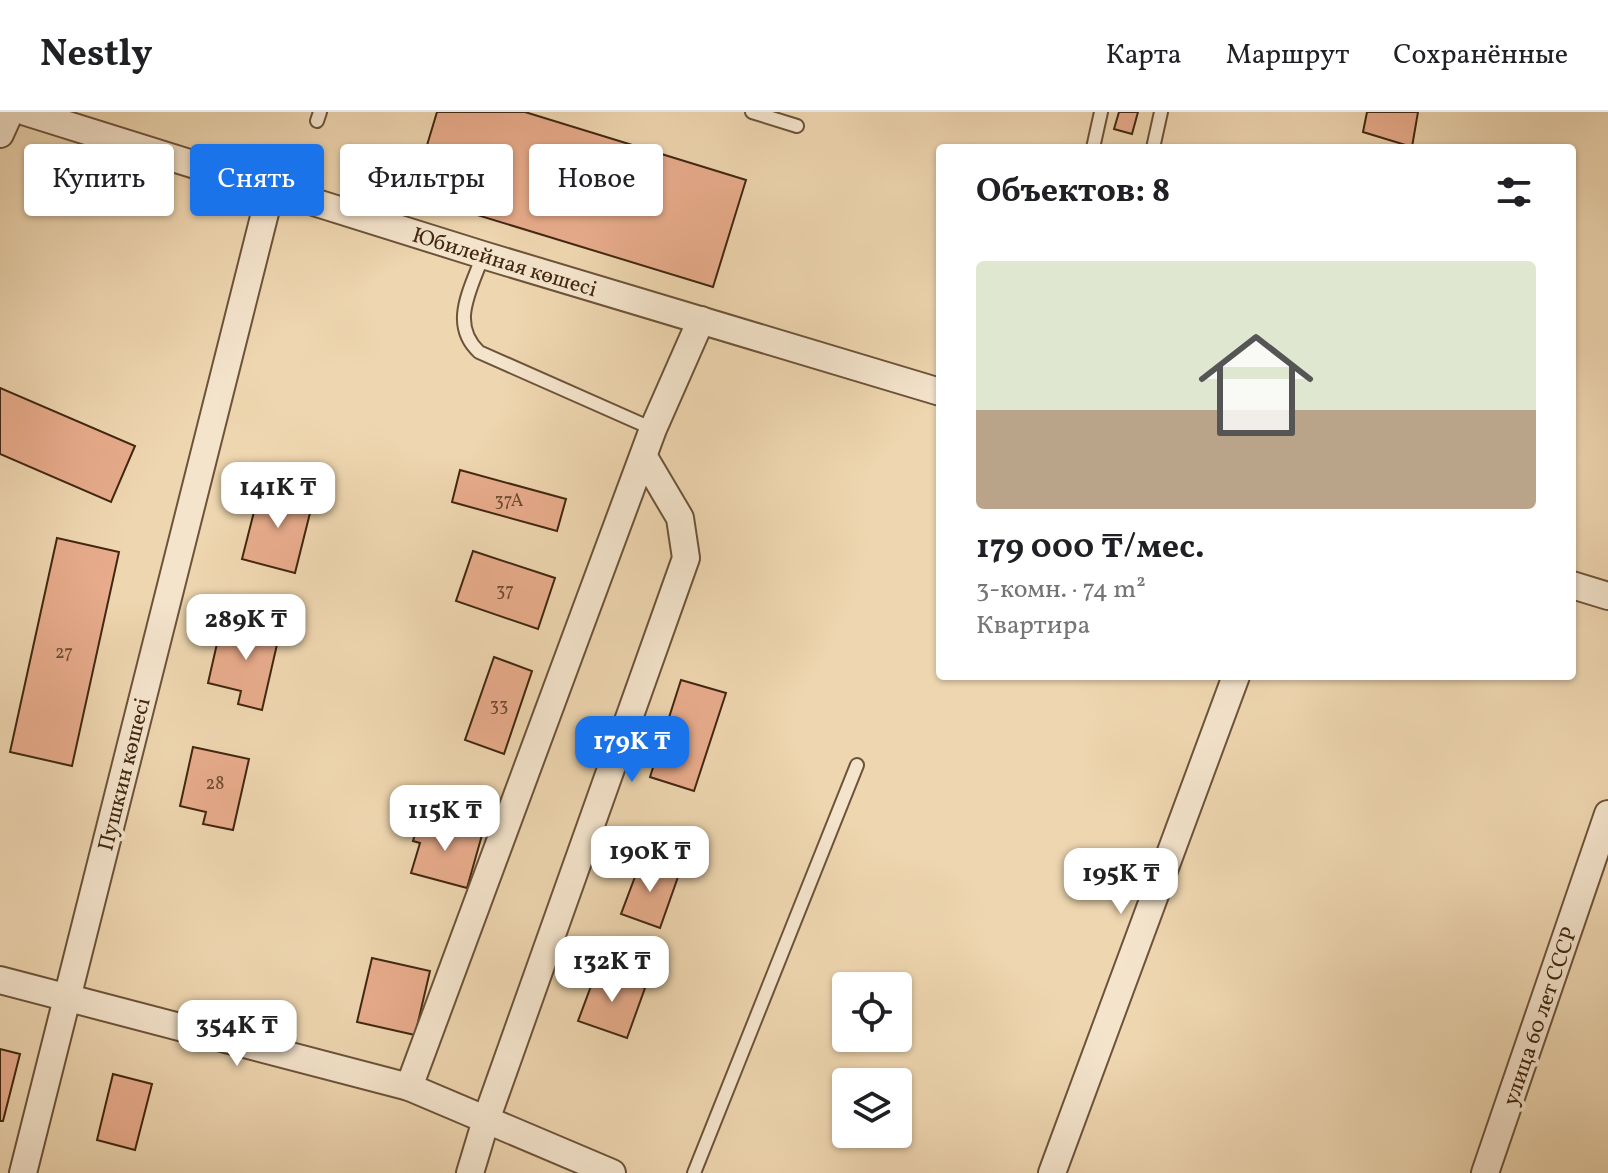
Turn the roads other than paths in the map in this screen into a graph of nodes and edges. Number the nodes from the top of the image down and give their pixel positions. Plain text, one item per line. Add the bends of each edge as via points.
1 (10, 112) edge
2 (26, 112) edge
3 (752, 112) edge
4 (1101, 112) edge
5 (1161, 112) edge
6 (797, 126) dead end
7 (0, 134) edge
8 (1094, 144) edge
9 (1154, 144) edge
10 (190, 164) edge
11 (324, 206) edge
12 (264, 216) edge
13 (483, 255) junction
14 (701, 320) junction
15 (936, 391) edge
16 (653, 429) junction
17 (644, 457) junction
18 (1576, 586) edge
19 (1608, 596) edge
20 (1235, 680) edge
21 (857, 765) dead end
22 (1608, 814) edge
23 (0, 980) edge
24 (67, 998) junction
25 (409, 1087) junction
26 (486, 1120) junction
27 (23, 1173) edge
28 (470, 1173) edge
29 (612, 1173) edge
30 (694, 1173) edge
31 (1052, 1173) edge
32 (1485, 1173) edge

1 - 7 street
2 - 10 street, Юбилейная көшесі
3 - 6 lane
4 - 8 lane
5 - 9 lane
11 - 13 street, Юбилейная көшесі
12 - 24 street, Пушкин көшесі
13 - 14 street, Юбилейная көшесі
13 - 16 lane via 465,306 467,341 479,352
14 - 15 street, Юбилейная көшесі
14 - 16 street
16 - 17 street
17 - 25 street
17 - 26 street via 680,518 686,558
18 - 19 street
20 - 31 street
21 - 30 lane
22 - 32 street, улица 60 лет СССР
23 - 24 street
24 - 25 street
24 - 27 street, Пушкин көшесі
25 - 26 street
26 - 28 street
26 - 29 street

